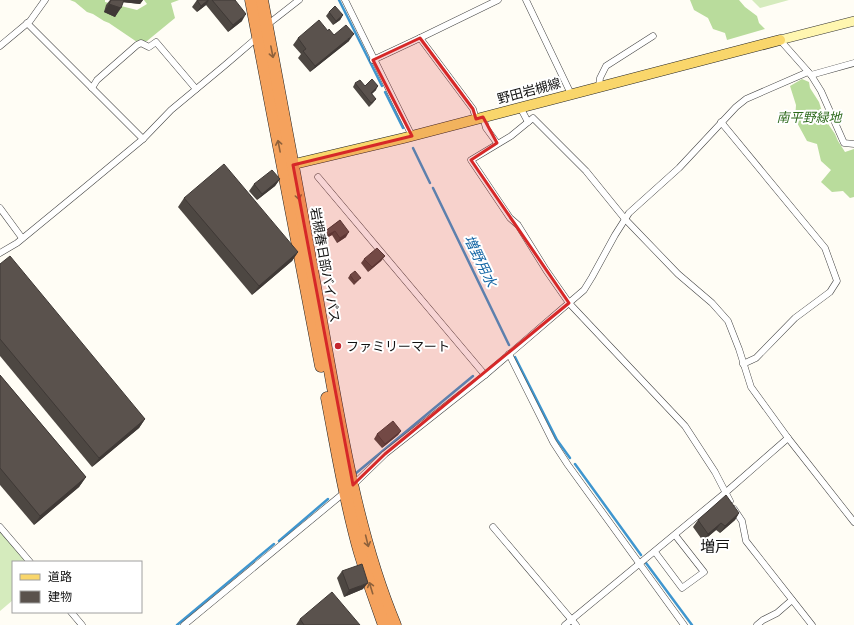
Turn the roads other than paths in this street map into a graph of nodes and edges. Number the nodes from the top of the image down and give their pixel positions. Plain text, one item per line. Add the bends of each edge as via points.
1 (45, 0) edge
2 (251, 0) edge
3 (262, 0) edge
4 (299, 0) edge
5 (344, 0) edge
6 (498, 0) edge
7 (526, 0) edge
8 (854, 21) edge
9 (27, 23) junction
10 (267, 26) junction
11 (653, 36) dead end
12 (258, 37) junction
13 (420, 38) junction
14 (780, 40) junction
15 (0, 46) edge
16 (373, 60) junction
17 (854, 63) edge
18 (810, 73) junction
19 (599, 86) junction
20 (92, 88) junction
21 (196, 89) junction
22 (571, 94) junction
23 (520, 107) junction
24 (479, 118) junction
25 (528, 122) junction
26 (721, 122) junction
27 (412, 136) junction
28 (143, 139) junction
29 (497, 144) junction
30 (854, 144) edge
31 (288, 166) junction
32 (318, 177) dead end
33 (0, 208) edge
34 (625, 219) junction
35 (22, 238) junction
36 (0, 253) edge
37 (570, 303) junction
38 (509, 354) junction
39 (743, 364) junction
40 (485, 375) junction
41 (788, 438) junction
42 (349, 488) junction
43 (725, 493) junction
44 (854, 522) edge
45 (0, 526) edge
46 (493, 526) dead end
47 (675, 535) junction
48 (655, 552) junction
49 (29, 561) edge
50 (640, 564) junction
51 (792, 600) junction
52 (73, 613) edge
53 (574, 622) edge
54 (82, 625) edge
55 (184, 625) edge
56 (384, 625) edge
57 (395, 625) edge
58 (565, 625) edge
59 (684, 625) edge
60 (757, 625) edge
61 (812, 625) edge

1 - 9 street
2 - 12 highway, 岩槻春日部バイパス
3 - 10 highway, 岩槻春日部バイパス
4 - 10 street
5 - 16 street
6 - 13 street
7 - 22 street
8 - 14 street
9 - 15 street
9 - 20 street
10 - 12 street
10 -> 31 highway, 岩槻春日部バイパス
11 - 19 street via 606,66
12 - 21 street
31 -> 12 highway, 岩槻春日部バイパス
13 - 16 street
13 - 24 street
14 - 18 street
14 - 19 main road, 野田岩槻線
16 - 27 street
17 - 18 street
18 - 26 street via 746,99
18 - 30 street via 822,91 844,143
19 - 22 main road, 野田岩槻線
20 - 21 street via 97,80 137,45 142,43 149,46 156,42
20 - 28 street
21 - 28 street via 170,110
22 - 23 main road, 野田岩槻線
23 - 24 main road, 野田岩槻線
23 - 25 street
24 - 27 main road, 野田岩槻線
24 - 29 street
25 - 29 street
25 - 34 street via 533,118 586,171
26 - 34 street via 679,168
26 - 39 street via 825,248 837,281 830,292 795,318 756,358
27 - 31 main road, 野田岩槻線
28 - 35 street
29 - 37 street via 471,160
31 - 42 highway, 岩槻春日部バイパス
32 - 40 street
33 - 35 street
34 - 37 street via 588,284
34 - 39 street via 728,321
35 - 36 street
37 - 38 street
37 - 43 street via 685,426 715,472
38 - 40 street
38 - 50 street via 553,442
39 - 41 street via 751,387
40 - 42 street via 385,454
41 - 43 street
41 - 44 street
42 - 55 street
56 -> 42 highway, 岩槻春日部バイパス via 360,552
42 -> 57 highway, 岩槻春日部バイパス via 383,596
43 - 47 street
43 - 51 street via 742,521 746,541
45 - 49 street
46 - 53 street
47 - 48 street
47 - 48 street via 704,572 682,588
48 - 50 street
50 - 53 street
50 - 59 street
51 - 60 street
51 - 61 street
52 - 54 street
53 - 58 street

